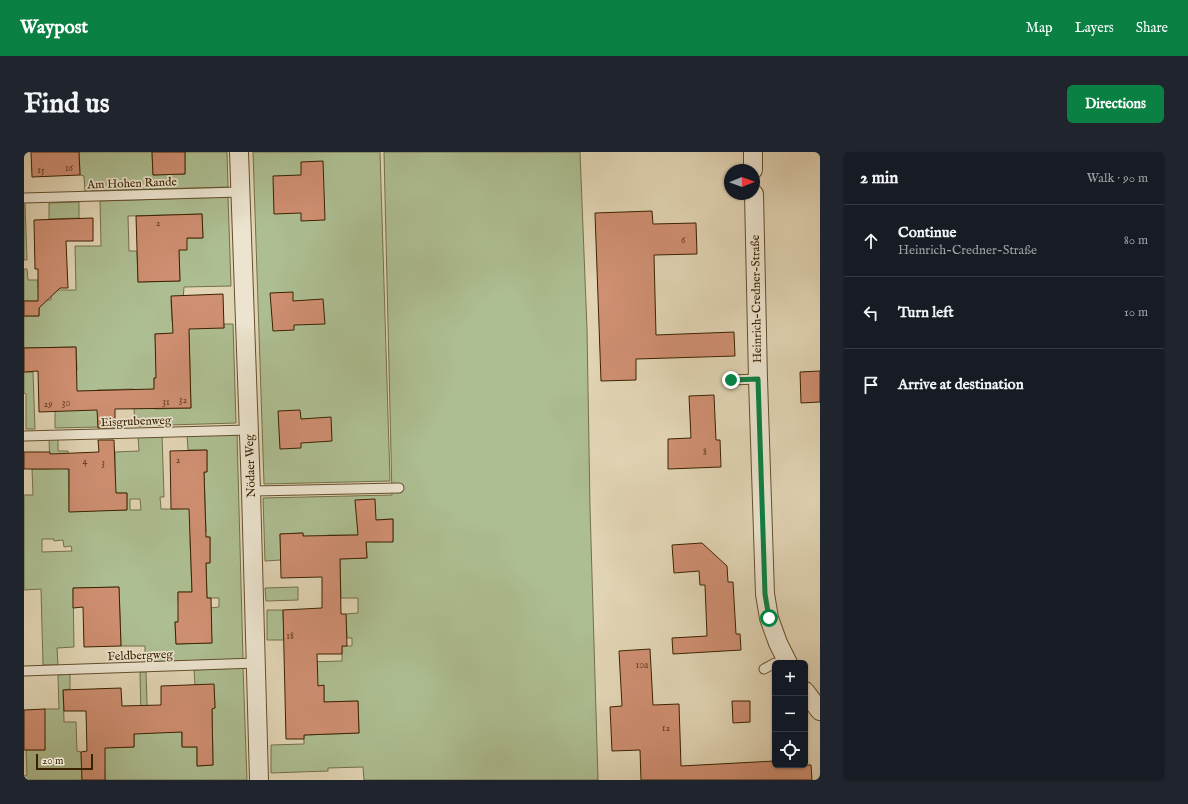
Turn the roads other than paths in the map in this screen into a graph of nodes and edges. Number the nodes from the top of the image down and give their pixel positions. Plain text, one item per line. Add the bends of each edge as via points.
1 (239, 152) edge
2 (753, 152) edge
3 (753, 164) edge
4 (240, 192) junction
5 (24, 198) edge
6 (754, 200) edge
7 (758, 379) junction
8 (731, 380) dead end
9 (249, 430) junction
10 (24, 436) edge
11 (399, 488) dead end
12 (251, 491) junction
13 (781, 660) edge
14 (256, 663) junction
15 (772, 666) edge
16 (764, 669) dead end
17 (24, 670) edge
18 (808, 695) edge
19 (820, 711) edge
20 (259, 780) edge

1 - 4 street, Nödaer Weg
2 - 3 street
4 - 5 lane, Am Hohen Rande
4 - 9 street, Nödaer Weg
6 - 7 street, Heinrich-Credner-Straße
7 - 8 lane
7 - 13 street, Heinrich-Credner-Straße via 765,594
9 - 10 lane, Eisgrubenweg
9 - 12 street, Nödaer Weg
11 - 12 lane
12 - 14 street, Nödaer Weg
14 - 17 lane, Feldbergweg
14 - 20 street, Nödaer Weg
15 - 16 lane
18 - 19 street

